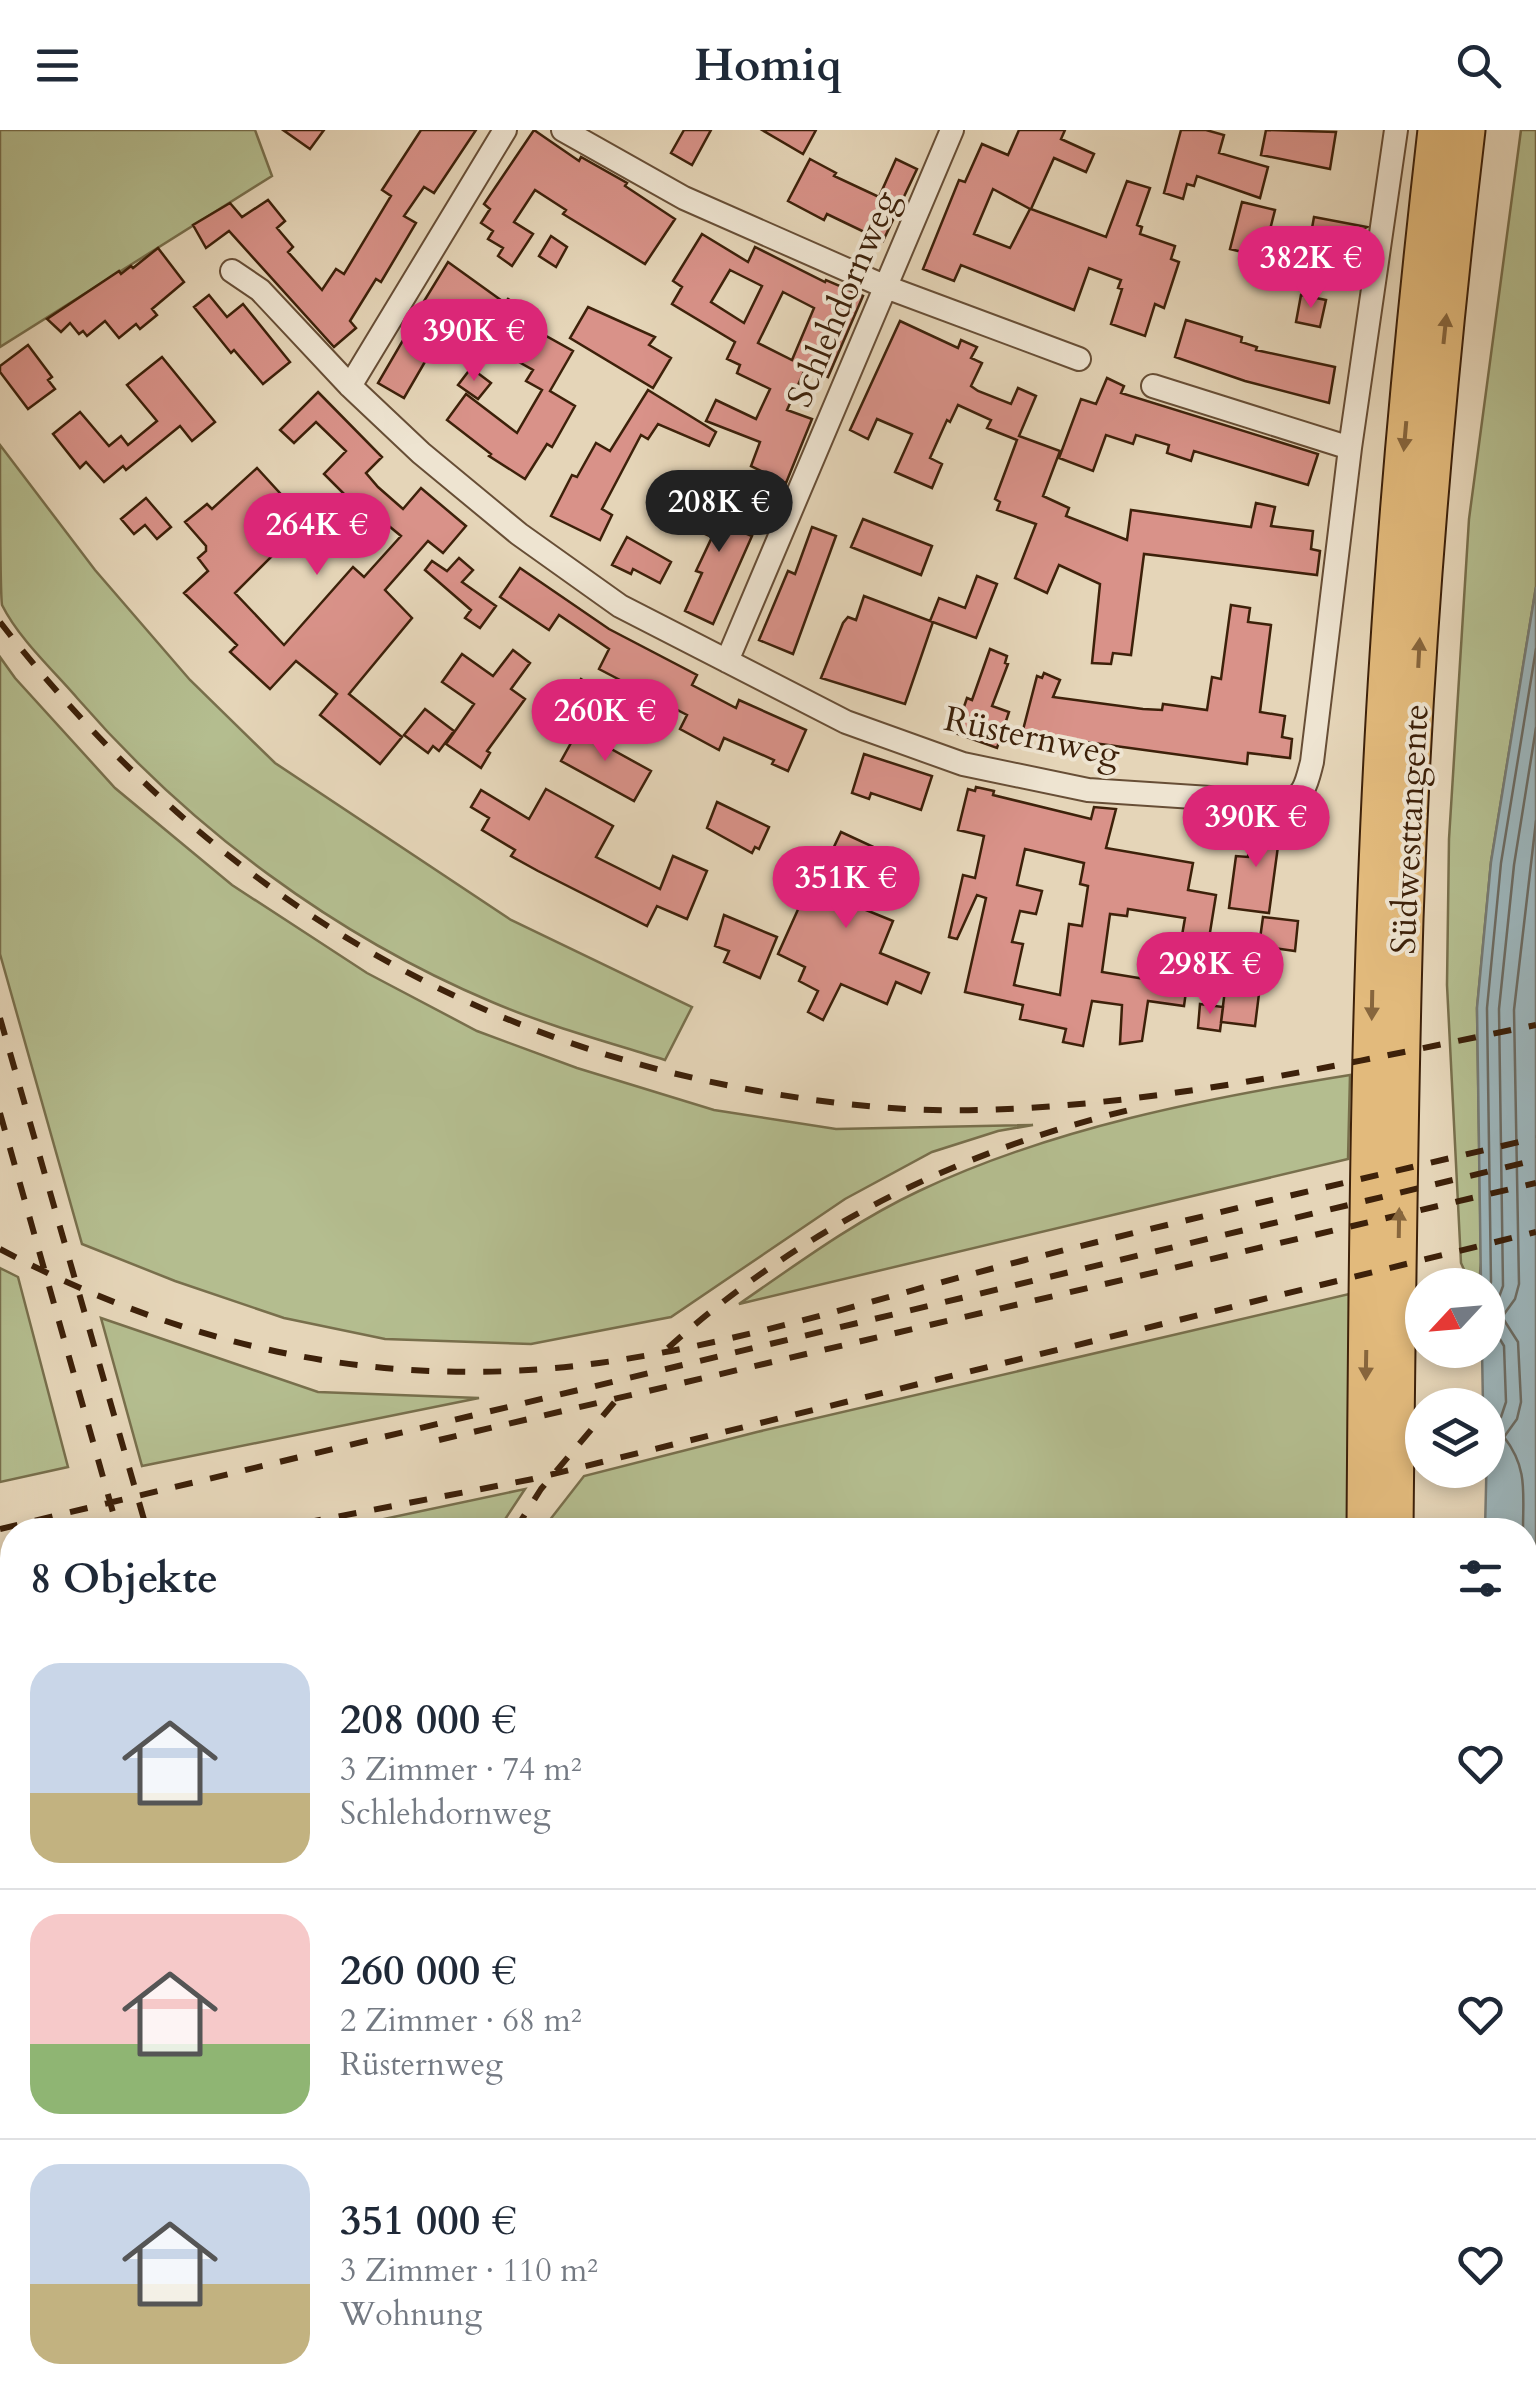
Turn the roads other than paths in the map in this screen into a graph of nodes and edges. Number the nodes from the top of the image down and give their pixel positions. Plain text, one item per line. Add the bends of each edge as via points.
1 (504, 130) edge
2 (563, 130) edge
3 (952, 130) edge
4 (1396, 130) edge
5 (1436, 130) edge
6 (1467, 130) edge
7 (232, 271) dead end
8 (886, 286) junction
9 (1079, 359) dead end
10 (350, 386) junction
11 (1153, 386) dead end
12 (1350, 448) junction
13 (727, 661) junction
14 (1365, 1518) edge
15 (1396, 1518) edge

1 - 10 street
2 - 8 street via 684,198
3 - 8 street, Schlehdornweg
4 - 12 street, Rüsternweg
5 -> 14 highway, Südwesttangente via 1402,460 1380,796
15 -> 6 highway, Südwesttangente via 1411,795 1434,442
7 - 10 street, Rüsternweg via 260,290
8 - 9 street
8 - 13 street, Schlehdornweg
10 - 13 street, Rüsternweg via 519,534 620,606
11 - 12 street
12 - 13 street, Rüsternweg via 1312,762 1297,799 1088,790 963,764 846,722

